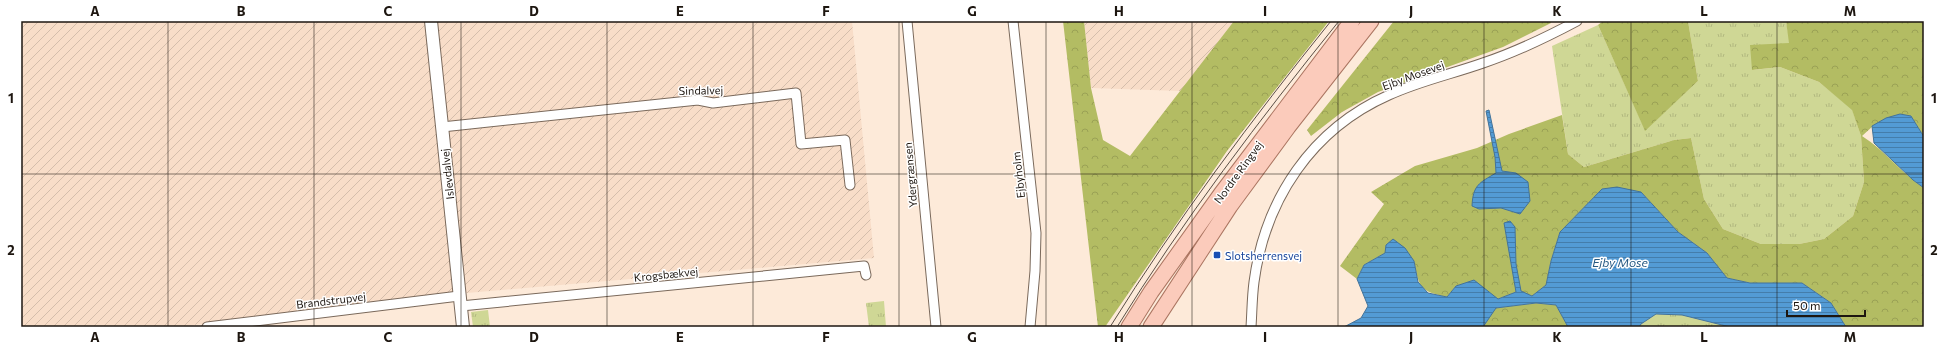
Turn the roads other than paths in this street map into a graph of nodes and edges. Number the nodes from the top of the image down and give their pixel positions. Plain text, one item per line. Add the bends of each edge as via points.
1 (431, 21) edge
2 (907, 21) edge
3 (1013, 21) edge
4 (1352, 21) edge
5 (1371, 21) edge
6 (1577, 21) edge
7 (442, 127) junction
8 (850, 185) dead end
9 (866, 275) dead end
10 (460, 301) junction
11 (207, 327) edge
12 (463, 327) edge
13 (936, 327) edge
14 (1030, 327) edge
15 (1129, 327) edge
16 (1151, 327) edge
17 (1251, 327) edge

1 - 7 street, Islevdalvej
2 - 13 street, Ydergrænsen
3 - 14 street, Ejbyholm via 1036,233
4 - 15 main road, Nordre Ringvej via 1221,194
5 - 16 main road, Nordre Ringvej via 1230,206
6 - 17 street, Ejby Mosevej via 1544,39 1486,62 1389,95 1348,117 1325,137 1300,163 1276,205 1264,239 1254,282
7 - 8 street, Sindalvej via 694,100 713,103 796,93 802,144 845,140
7 - 10 street, Islevdalvej
9 - 10 street, Krogsbækvej via 864,266
10 - 11 street, Brandstrupvej
10 - 12 street, Islevdalvej

